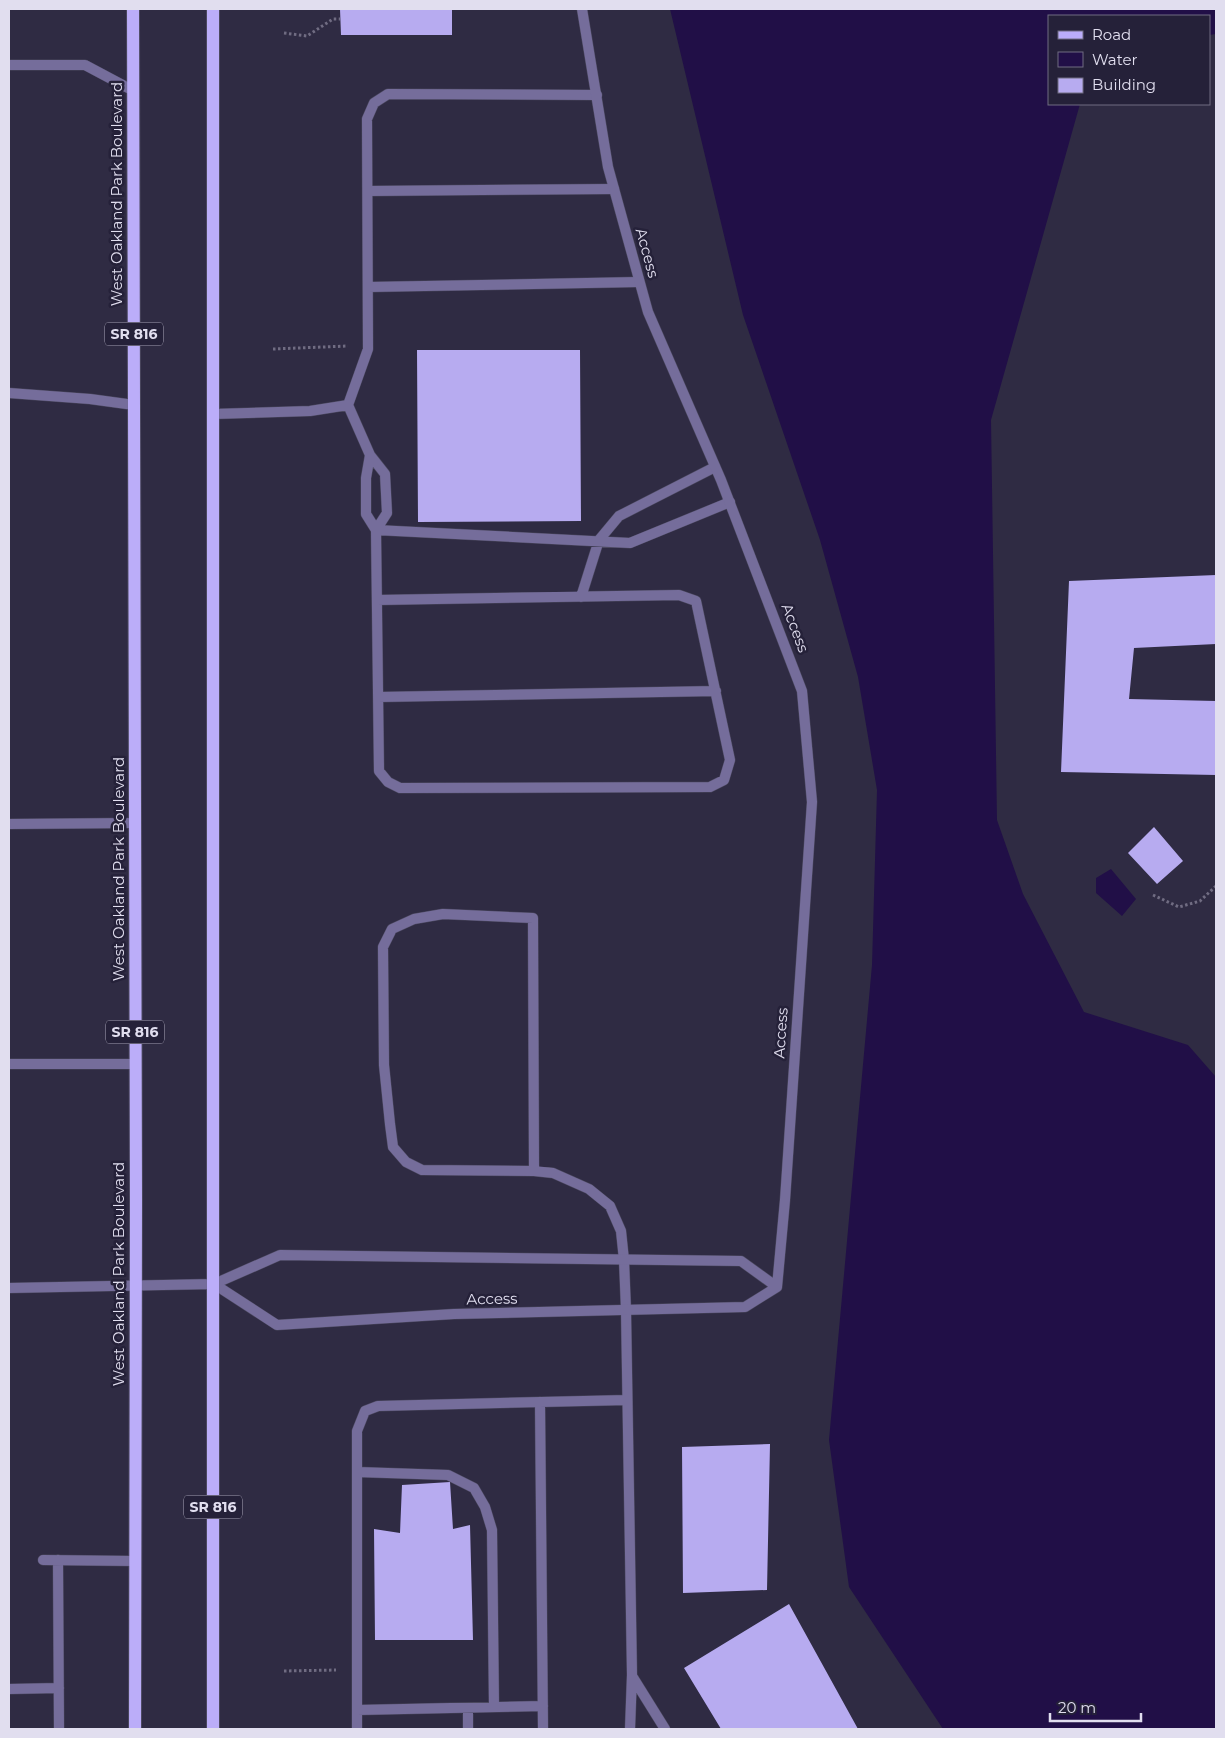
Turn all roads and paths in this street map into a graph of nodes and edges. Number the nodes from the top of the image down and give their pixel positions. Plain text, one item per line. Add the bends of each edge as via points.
1 (133, 9) edge
2 (213, 9) edge
3 (582, 9) edge
4 (340, 20) dead end
5 (284, 33) dead end
6 (9, 65) edge
7 (132, 90) junction
8 (596, 96) junction
9 (614, 189) junction
10 (368, 191) junction
11 (639, 282) junction
12 (368, 287) junction
13 (350, 345) dead end
14 (273, 349) dead end
15 (9, 394) edge
16 (134, 405) junction
17 (348, 405) junction
18 (213, 414) junction
19 (370, 455) junction
20 (715, 467) junction
21 (730, 502) junction
22 (376, 530) junction
23 (599, 540) junction
24 (581, 597) junction
25 (377, 600) junction
26 (716, 692) junction
27 (378, 697) junction
28 (135, 823) junction
29 (9, 824) edge
30 (1216, 886) edge
31 (1154, 895) dead end
32 (9, 1064) edge
33 (135, 1064) junction
34 (534, 1171) junction
35 (624, 1260) junction
36 (214, 1284) junction
37 (135, 1286) junction
38 (777, 1287) junction
39 (9, 1288) edge
40 (626, 1310) junction
41 (628, 1400) junction
42 (540, 1402) junction
43 (357, 1472) junction
44 (43, 1560) dead end
45 (58, 1560) junction
46 (135, 1561) junction
47 (340, 1670) dead end
48 (284, 1671) dead end
49 (632, 1675) junction
50 (59, 1688) junction
51 (9, 1689) edge
52 (543, 1706) junction
53 (494, 1707) junction
54 (468, 1708) junction
55 (357, 1710) junction
56 (59, 1729) edge
57 (135, 1729) edge
58 (213, 1729) edge
59 (357, 1729) edge
60 (468, 1729) edge
61 (543, 1729) edge
62 (630, 1729) edge
63 (665, 1729) edge

1 - 7 main road, West Oakland Park Boulevard / SR 816
2 - 18 main road, SR 816
3 - 8 street, Access
4 - 5 path via 333,20 307,36
6 - 7 street via 85,65
7 - 16 main road, West Oakland Park Boulevard / SR 816
8 - 9 street, Access
8 - 10 street via 388,94 374,103 367,119
9 - 10 street
9 - 11 street, Access
10 - 12 street
11 - 12 street
11 - 20 street, Access via 648,312
12 - 17 street via 368,349
13 - 14 path
15 - 16 street
16 - 28 main road, West Oakland Park Boulevard / SR 816
17 - 18 street via 310,411
17 - 19 street
18 - 36 main road, SR 816
19 - 22 street via 366,514
19 - 22 street via 385,474 386,513
20 - 21 street, Access
20 - 23 street via 619,516
21 - 23 street via 630,543
21 - 38 street, Access via 802,690 812,802
22 - 23 street
22 - 25 street
23 - 24 street
24 - 25 street
24 - 26 street via 679,595 696,601
25 - 27 street
26 - 27 street
26 - 27 street via 730,760 724,780 710,787 400,788 388,782 379,771
28 - 29 street
28 - 33 main road, West Oakland Park Boulevard / SR 816
30 - 31 path via 1200,901 1179,907
32 - 33 street
33 - 37 main road, West Oakland Park Boulevard / SR 816
34 - 34 street via 422,1170 406,1162 393,1147 384,1064 383,956 383,947 392,929 414,919 443,914 533,918
34 - 35 street via 553,1174 589,1189 610,1206 621,1231
35 - 36 street via 280,1255
35 - 38 street via 741,1261
35 - 40 street
36 - 37 street
36 - 40 street, Access via 277,1324 454,1314
36 - 58 main road, SR 816
37 - 39 street
37 - 46 main road, West Oakland Park Boulevard / SR 816
38 - 40 street, Access via 745,1307
40 - 41 street
41 - 42 street
41 - 49 street
42 - 43 street via 378,1406 365,1411 357,1431
42 - 52 street
43 - 53 street via 448,1475 474,1488 485,1507 492,1530
43 - 55 street
44 - 45 street
45 - 46 street
45 - 50 street
46 - 57 main road, West Oakland Park Boulevard / SR 816
47 - 48 path
49 - 62 street
49 - 63 street
50 - 51 street
50 - 56 street
52 - 53 street
52 - 61 street
53 - 54 street
54 - 55 street
54 - 60 street
55 - 59 street

